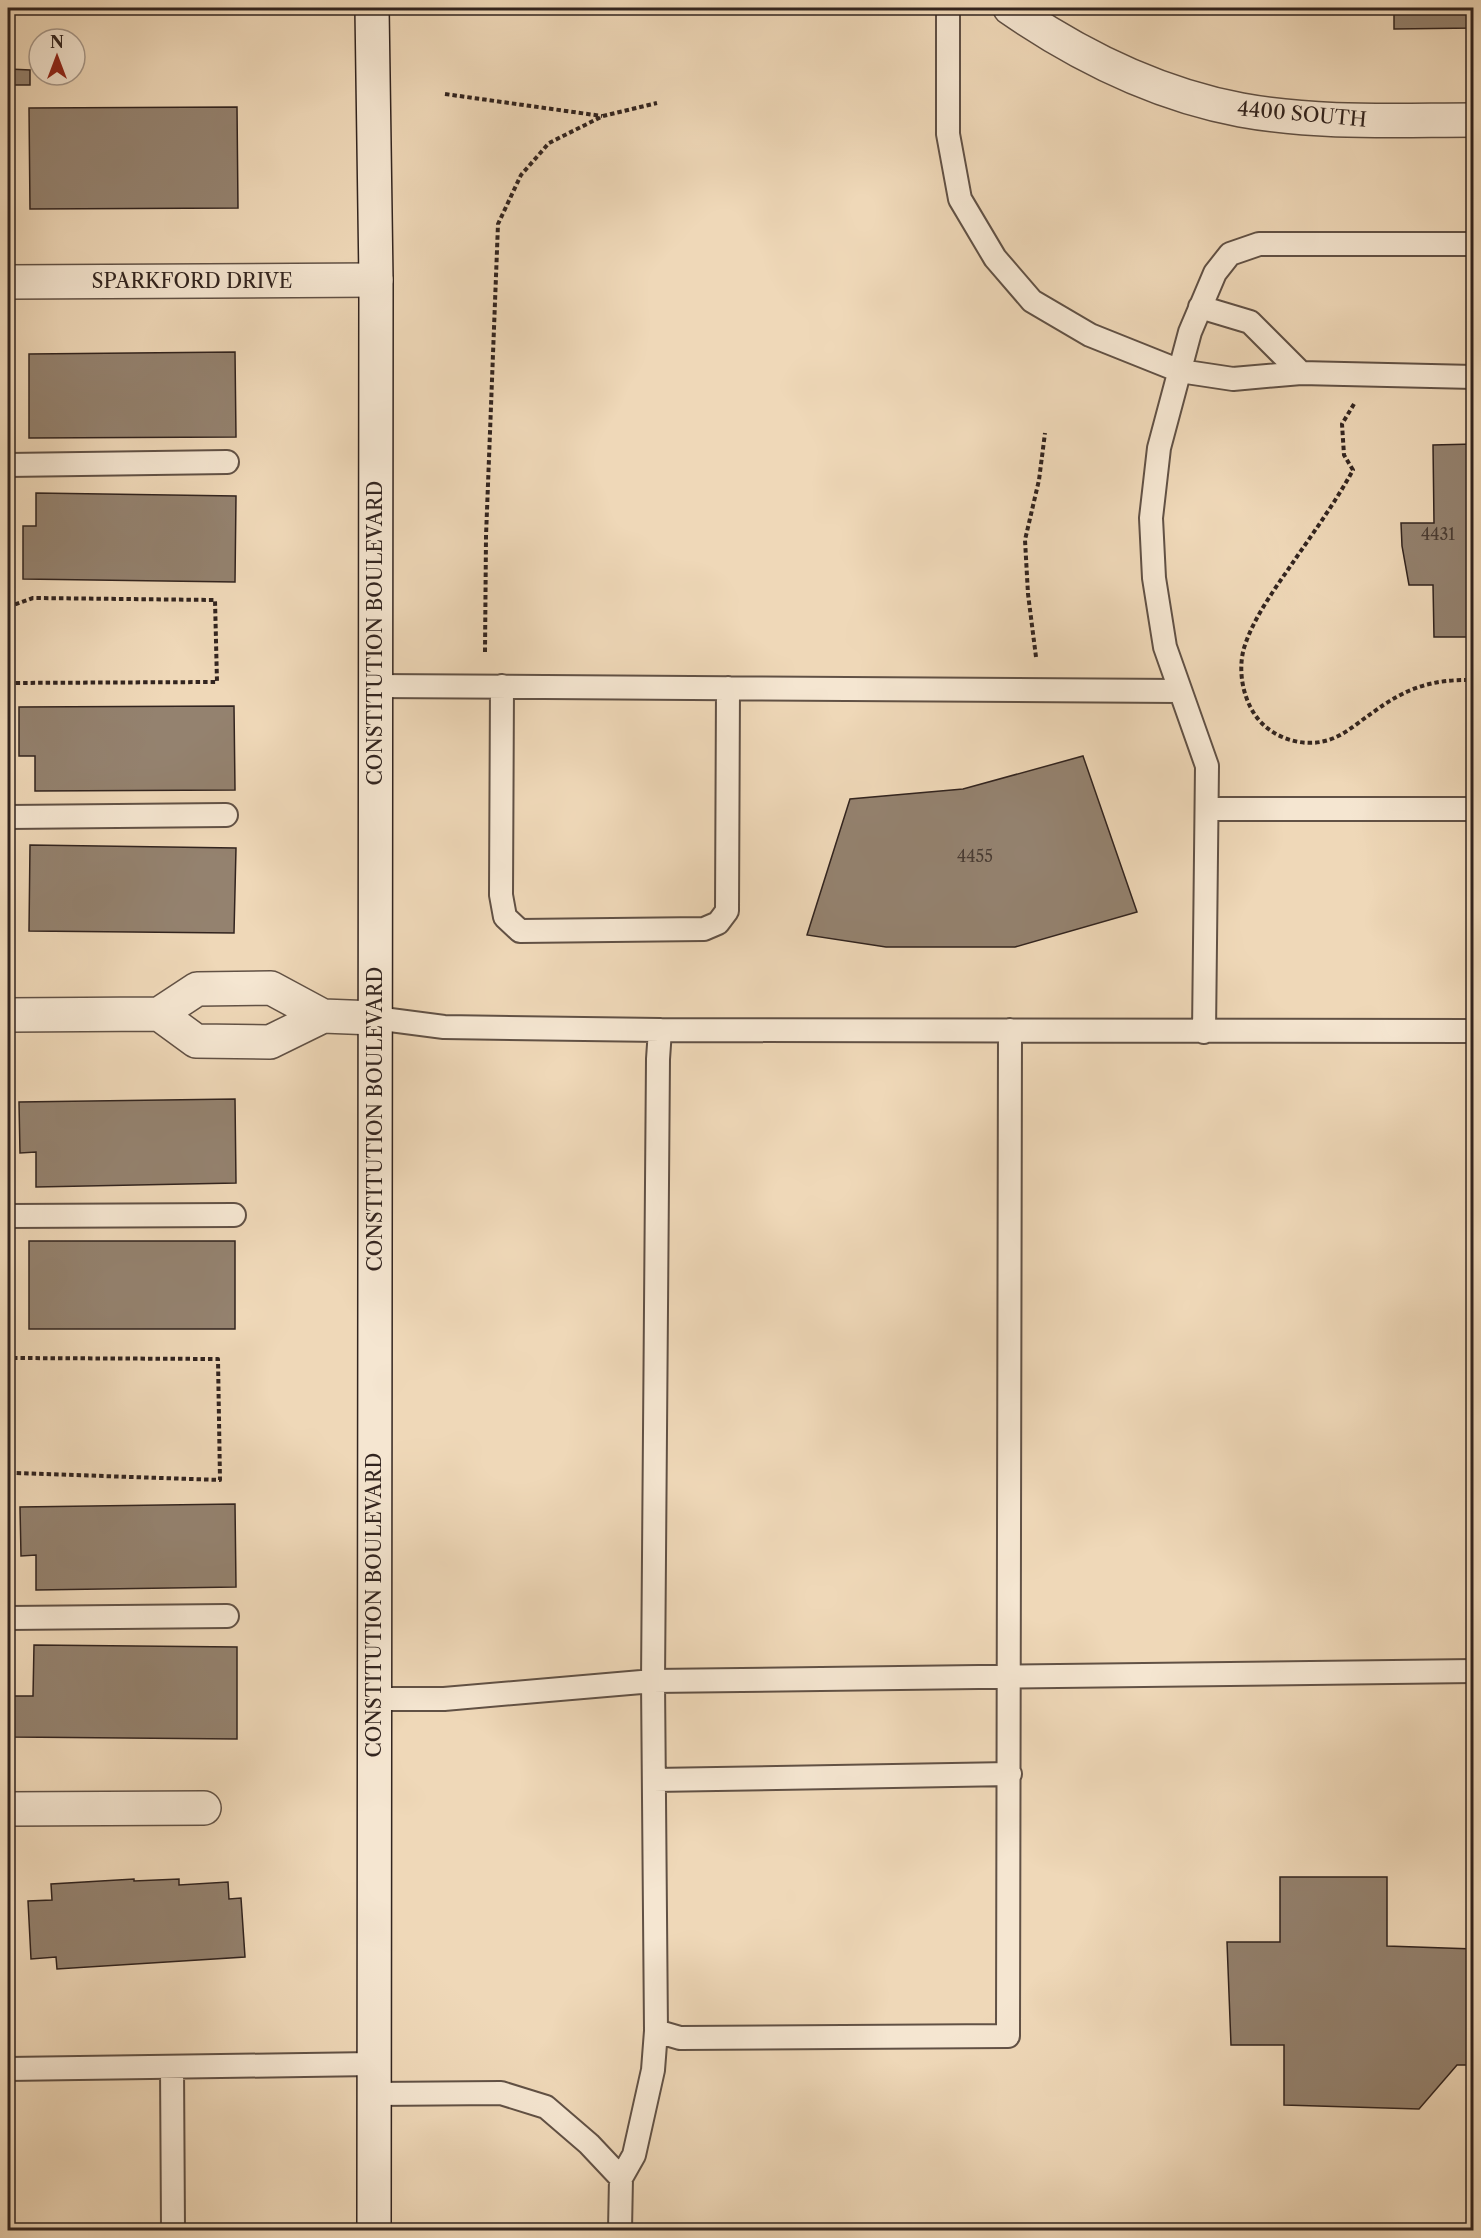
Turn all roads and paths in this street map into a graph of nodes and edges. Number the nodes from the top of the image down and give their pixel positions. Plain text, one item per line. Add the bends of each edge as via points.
1 (372, 8) edge
2 (948, 8) edge
3 (1010, 8) edge
4 (445, 94) dead end
5 (657, 103) dead end
6 (603, 116) junction
7 (1473, 120) edge
8 (1473, 244) edge
9 (376, 280) junction
10 (8, 282) edge
11 (1200, 307) junction
12 (1179, 371) junction
13 (1301, 373) junction
14 (1363, 374) junction
15 (1473, 377) edge
16 (1045, 433) dead end
17 (227, 462) dead end
18 (8, 465) edge
19 (8, 607) edge
20 (485, 652) dead end
21 (1036, 657) dead end
22 (1473, 680) edge
23 (9, 683) edge
24 (375, 686) junction
25 (502, 686) junction
26 (728, 688) junction
27 (1180, 691) junction
28 (1207, 809) junction
29 (1473, 809) edge
30 (226, 815) dead end
31 (8, 817) edge
32 (159, 1014) junction
33 (8, 1015) edge
34 (323, 1017) junction
35 (375, 1018) junction
36 (660, 1030) junction
37 (1010, 1030) junction
38 (1473, 1031) edge
39 (1204, 1032) junction
40 (234, 1215) dead end
41 (8, 1216) edge
42 (14, 1358) dead end
43 (15, 1473) dead end
44 (227, 1616) dead end
45 (8, 1618) edge
46 (1473, 1671) edge
47 (1010, 1678) junction
48 (653, 1681) junction
49 (373, 1699) junction
50 (1010, 1774) junction
51 (654, 1780) junction
52 (204, 1808) dead end
53 (8, 1809) edge
54 (656, 2031) junction
55 (172, 2067) junction
56 (8, 2069) edge
57 (373, 2079) junction
58 (621, 2178) junction
59 (173, 2230) edge
60 (374, 2230) edge
61 (621, 2230) edge

1 - 9 main road, CONSTITUTION BOULEVARD
2 - 12 lane via 948,134 960,199 995,258 1032,301 1090,336
3 - 7 main road, 4400 SOUTH via 1072,49 1106,66 1191,98 1293,117
4 - 6 path
5 - 6 path
6 - 20 path via 549,143 521,176 498,224
8 - 11 lane via 1259,244 1230,254 1215,273
9 - 10 main road, SPARKFORD DRIVE
9 - 24 main road, CONSTITUTION BOULEVARD
11 - 12 lane
11 - 13 lane via 1250,322
12 - 13 lane via 1233,379
12 - 27 lane via 1159,448 1151,518 1154,578 1165,647
13 - 14 lane
14 - 15 lane
14 - 22 path via 1353,408 1342,424 1344,455 1353,470 1256,622 1244,649 1241,673 1245,693 1253,715 1268,730 1288,740 1316,743 1335,738 1409,689
16 - 21 path via 1025,540
17 - 18 lane
19 - 23 path via 33,598 215,600 217,682
24 - 25 lane
24 - 35 main road, CONSTITUTION BOULEVARD
25 - 26 lane
25 - 26 lane via 501,895 505,917 520,930 704,929 718,923 728,911
26 - 27 lane
27 - 28 lane via 1207,766
28 - 29 lane
28 - 39 lane
30 - 31 lane
32 - 33 main road
32 - 34 main road via 196,1041 238,1042 270,1042
32 - 34 main road via 197,989 271,988
34 - 35 main road
35 - 36 lane via 444,1027
35 - 49 main road, CONSTITUTION BOULEVARD
36 - 37 lane
36 - 48 lane
37 - 39 lane
37 - 47 lane
38 - 39 lane
40 - 41 lane
42 - 43 path via 219,1359 220,1480
44 - 45 lane
46 - 47 lane
47 - 48 lane
47 - 50 lane
48 - 49 lane via 444,1699
48 - 51 lane
49 - 57 main road, CONSTITUTION BOULEVARD
50 - 51 lane
50 - 54 lane via 1008,2036 680,2038
51 - 54 lane
52 - 53 main road
54 - 58 lane via 653,2070 634,2155
55 - 56 lane
55 - 57 lane
55 - 59 lane
57 - 58 lane via 501,2093 546,2107
57 - 60 main road, CONSTITUTION BOULEVARD
58 - 61 lane

